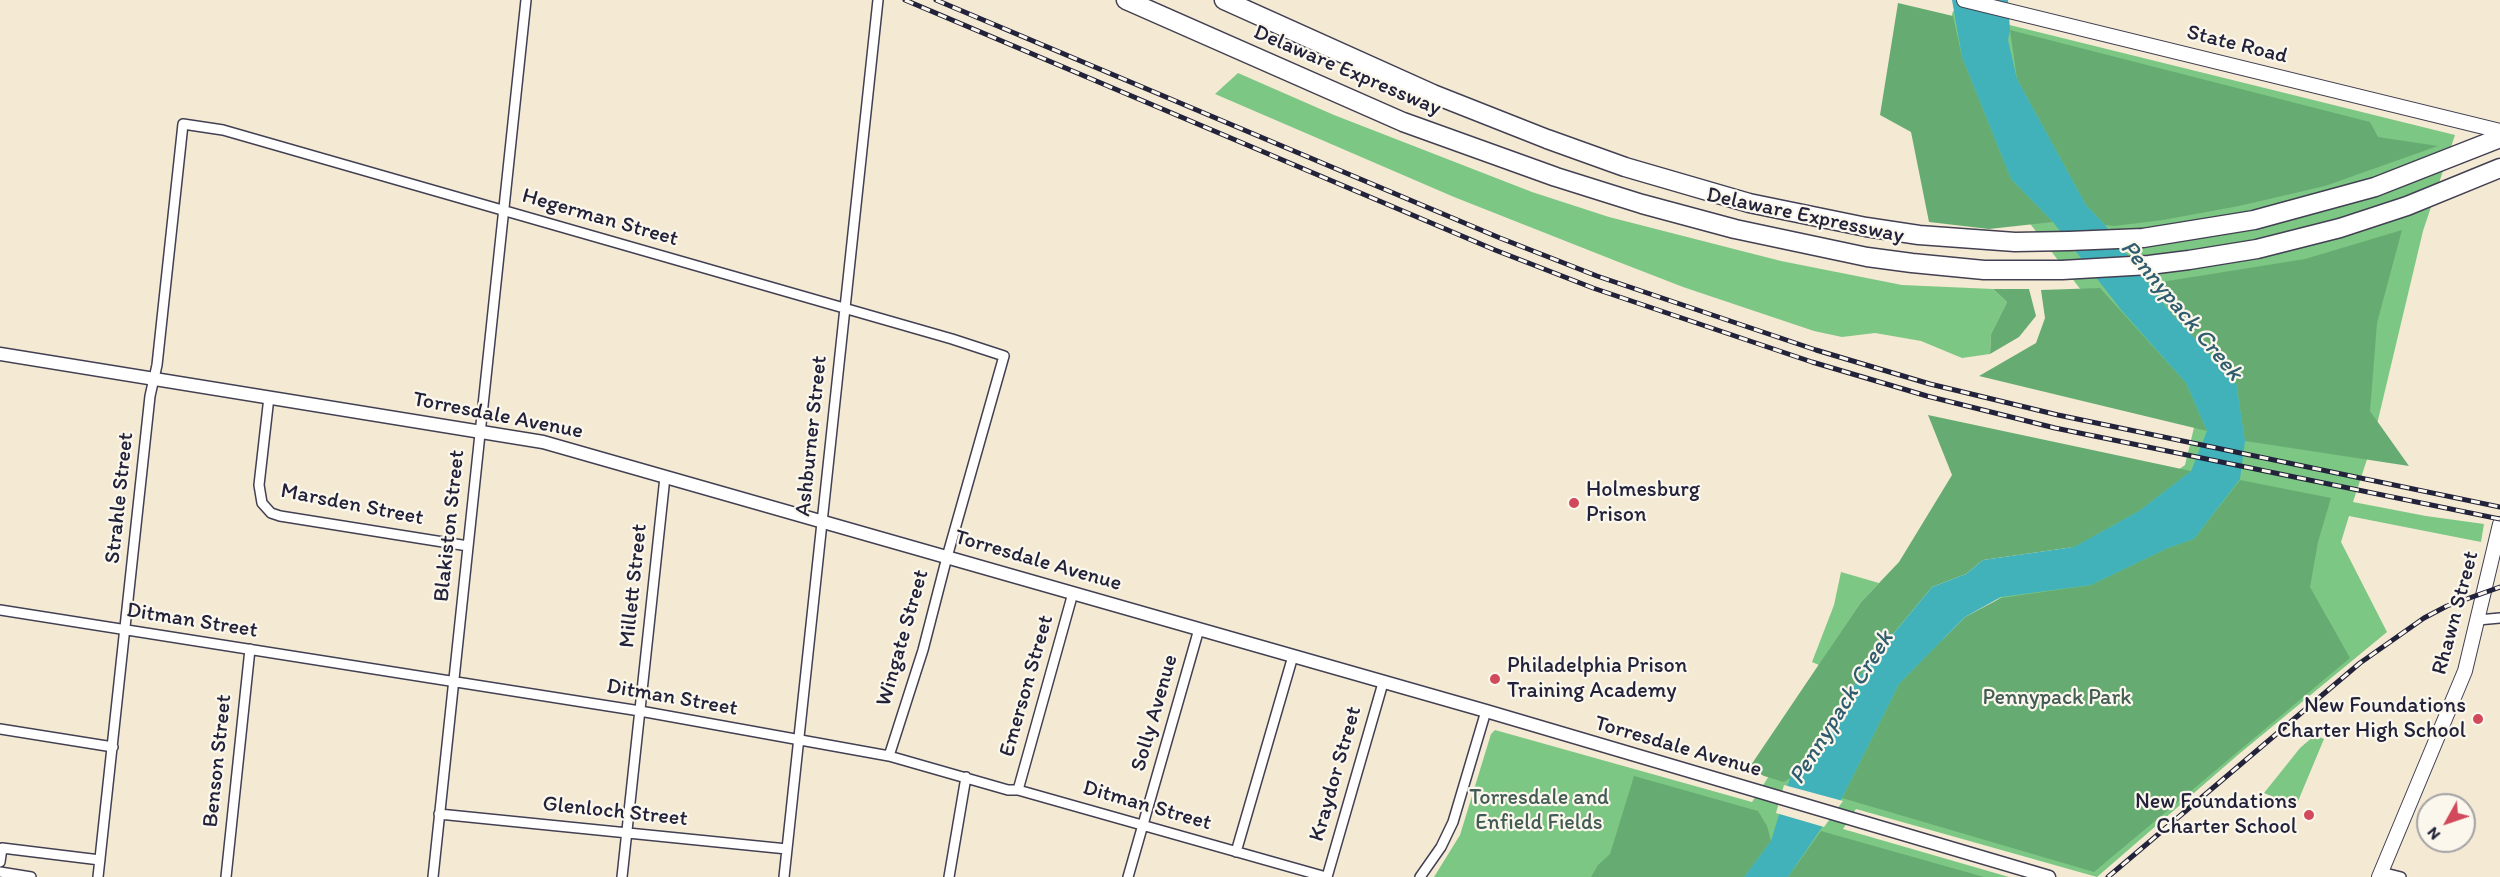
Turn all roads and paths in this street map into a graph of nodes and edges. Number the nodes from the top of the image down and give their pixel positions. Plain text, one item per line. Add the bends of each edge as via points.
1 (526, 0) edge
2 (1126, 0) edge
3 (1224, 0) edge
4 (1964, 0) edge
5 (878, 3) edge
6 (183, 124) joint
7 (2500, 131) edge
8 (2500, 138) edge
9 (2492, 171) edge
10 (504, 210) junction
11 (846, 309) junction
12 (0, 354) edge
13 (1004, 358) joint
14 (154, 378) junction
15 (269, 397) junction
16 (479, 431) junction
17 (665, 477) junction
18 (823, 522) junction
19 (2500, 524) edge
20 (468, 546) junction
21 (946, 557) junction
22 (1073, 593) junction
23 (0, 610) edge
24 (2500, 618) edge
25 (2478, 620) junction
26 (1199, 629) junction
27 (125, 630) junction
28 (250, 650) junction
29 (1293, 656) junction
30 (453, 683) junction
31 (1383, 683) junction
32 (640, 711) junction
33 (1486, 711) junction
34 (0, 729) edge
35 (800, 740) junction
36 (112, 747) junction
37 (889, 756) junction
38 (966, 777) junction
39 (1018, 789) junction
40 (439, 814) junction
41 (1143, 826) junction
42 (627, 833) junction
43 (787, 849) junction
44 (1236, 852) junction
45 (100, 860) junction
46 (0, 862) edge
47 (0, 872) edge
48 (2380, 875) edge
49 (31, 877) edge
50 (98, 877) edge
51 (226, 877) edge
52 (433, 877) edge
53 (622, 877) edge
54 (784, 877) edge
55 (949, 877) edge
56 (1128, 877) edge
57 (1326, 877) edge
58 (1419, 877) edge
59 (2049, 877) edge
60 (2400, 877) edge

1 - 10 street, Blakiston Street
2 - 9 highway, Delaware Expressway via 1403,122 1578,184 1816,247 1912,263 1984,270 2062,270 2189,260 2257,249 2340,228
3 - 8 highway, Delaware Expressway via 1433,94 1625,166 1759,205 1866,227 1963,240 2069,241 2171,234 2254,220 2375,188
4 - 7 main road, State Road
5 - 11 street, Ashburner Street
6 - 10 street, Hegerman Street via 223,130
6 - 14 street, Strahle Street
10 - 11 street, Hegerman Street
10 - 16 street, Blakiston Street
11 - 13 street, Hegerman Street
11 - 18 street, Ashburner Street
12 - 14 street, Torresdale Avenue
13 - 21 street, Wingate Street
14 - 15 street, Torresdale Avenue
14 - 27 street, Strahle Street
15 - 16 street, Torresdale Avenue
15 - 20 street, Marsden Street via 260,495 265,507 280,516
16 - 17 street, Torresdale Avenue via 543,442
16 - 20 street, Blakiston Street
17 - 18 street, Torresdale Avenue
17 - 32 street, Millett Street
18 - 21 street, Torresdale Avenue
18 - 35 street, Ashburner Street
19 - 25 main road, Rhawn Street
20 - 30 street, Blakiston Street
21 - 22 street, Torresdale Avenue
21 - 37 street, Wingate Street via 923,650
22 - 26 street, Torresdale Avenue
22 - 39 street, Emerson Street
23 - 27 street, Ditman Street
24 - 25 street
25 - 48 main road, Rhawn Street via 2465,671
26 - 29 street, Torresdale Avenue
26 - 41 street, Solly Avenue
27 - 28 street, Ditman Street
27 - 36 street, Strahle Street
28 - 30 street, Ditman Street
28 - 51 street, Benson Street
29 - 31 street, Torresdale Avenue
29 - 44 street
30 - 32 street, Ditman Street
30 - 40 street, Blakiston Street
31 - 33 street, Torresdale Avenue
31 - 57 street, Kraydor Street
32 - 35 street, Ditman Street
32 - 42 street, Millett Street
33 - 58 street via 1453,822
33 - 59 street, Torresdale Avenue
34 - 36 street
35 - 37 street, Ditman Street
35 - 43 street, Ashburner Street
36 - 45 street, Strahle Street
37 - 38 street, Ditman Street
38 - 39 street, Ditman Street via 1008,790
38 - 55 street
39 - 41 street, Ditman Street
40 - 42 street, Glenloch Street
40 - 52 street, Blakiston Street
41 - 44 street, Ditman Street
41 - 56 street, Solly Avenue
42 - 43 street, Glenloch Street
42 - 53 street, Millett Street
43 - 54 street, Ashburner Street
44 - 57 street, Ditman Street
45 - 46 street via 2,848
45 - 50 street, Strahle Street
47 - 49 street
48 - 60 street

